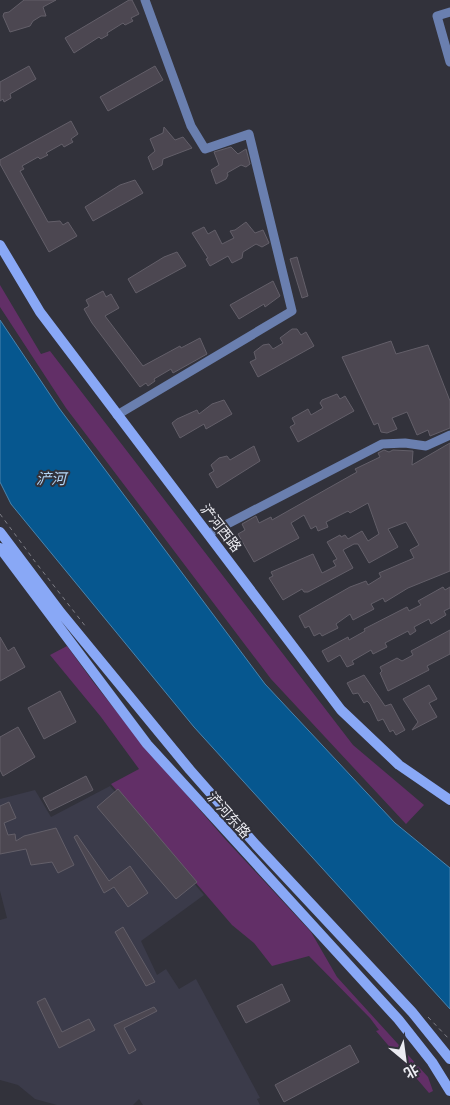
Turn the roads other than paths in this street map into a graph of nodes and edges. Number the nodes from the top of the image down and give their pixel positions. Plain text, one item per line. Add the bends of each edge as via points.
1 (145, 0) edge
2 (450, 12) edge
3 (450, 62) edge
4 (0, 245) edge
5 (117, 415) junction
6 (450, 434) edge
7 (0, 532) edge
8 (208, 534) junction
9 (0, 548) edge
10 (450, 800) edge
11 (450, 1059) edge
12 (450, 1091) edge

1 - 5 street via 192,126 205,149 249,134 292,311
2 - 3 street via 437,16
4 - 5 street, 浐河西路 via 40,312
5 - 8 street, 浐河西路
6 - 8 street via 426,446 382,444
7 - 11 street, 浐河东路 via 61,613 190,770 412,1012
8 - 10 street, 浐河西路 via 341,710 399,765
9 - 12 street, 浐河东路 via 147,744 398,1019

